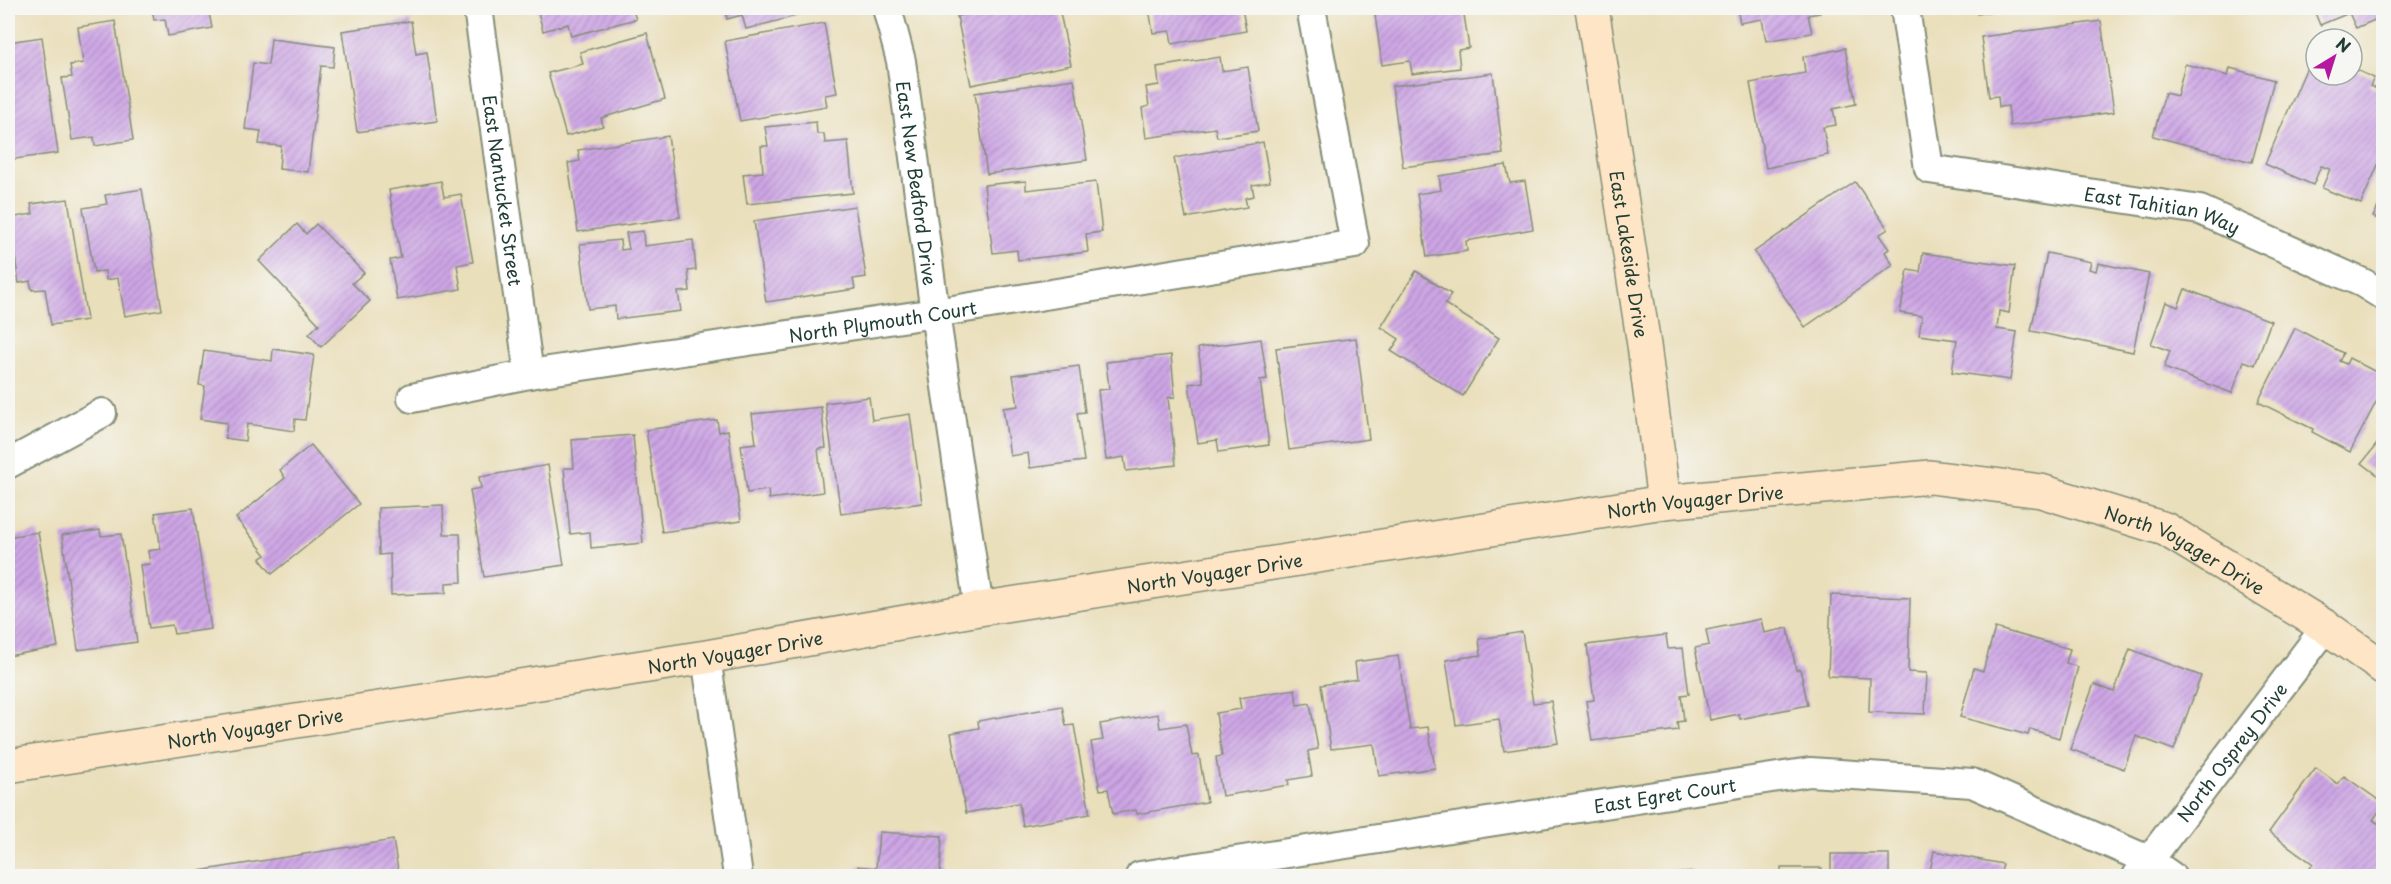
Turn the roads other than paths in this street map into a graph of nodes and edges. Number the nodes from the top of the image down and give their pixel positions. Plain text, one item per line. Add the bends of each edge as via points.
1 (478, 8) edge
2 (887, 8) edge
3 (1311, 8) edge
4 (1592, 8) edge
5 (1905, 8) edge
6 (2384, 296) edge
7 (935, 313) junction
8 (530, 374) junction
9 (412, 398) dead end
10 (102, 413) dead end
11 (8, 464) edge
12 (1664, 502) junction
13 (979, 609) junction
14 (2326, 627) junction
15 (706, 657) junction
16 (2384, 668) edge
17 (8, 766) edge
18 (2142, 868) edge
19 (738, 876) edge
20 (1140, 876) edge
21 (2171, 876) edge

1 - 8 street, East Nantucket Street
2 - 7 street, East New Bedford Drive via 901,62
3 - 7 street, North Plymouth Court via 1354,244
4 - 12 street, East Lakeside Drive
5 - 6 street, East Tahitian Way via 1929,169 2200,210
7 - 8 street, North Plymouth Court
7 - 13 street, East New Bedford Drive
8 - 9 street, North Plymouth Court
10 - 11 street
12 - 13 street, North Voyager Drive
12 - 14 street, North Voyager Drive via 1930,477 2041,490 2165,529
13 - 15 street, North Voyager Drive
14 - 16 street, North Voyager Drive
14 - 18 street, North Osprey Drive
15 - 17 street, North Voyager Drive
15 - 19 street
18 - 20 street, East Egret Court via 1972,783 1810,772
18 - 21 street, East Egret Court

